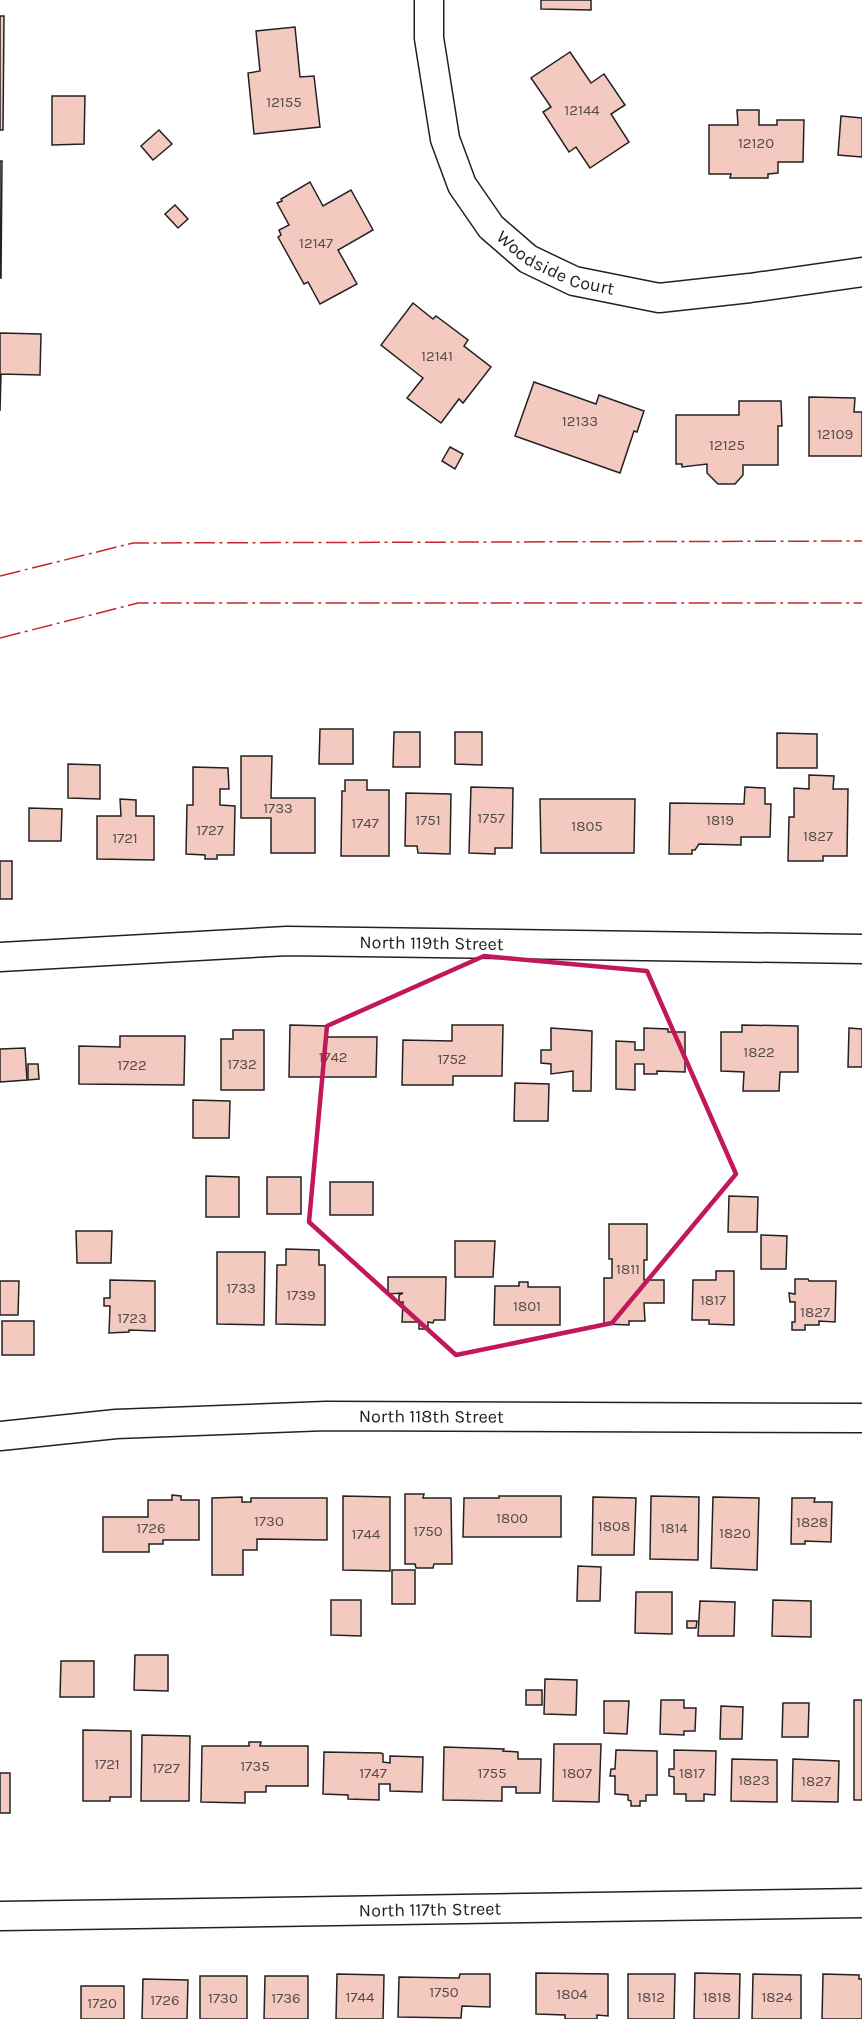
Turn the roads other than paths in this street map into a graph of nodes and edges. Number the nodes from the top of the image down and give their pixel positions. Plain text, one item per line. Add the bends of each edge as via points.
1 (429, 0) edge
2 (862, 273) edge
3 (862, 949) edge
4 (0, 957) edge
5 (862, 1418) edge
6 (0, 1436) edge
7 (862, 1903) edge
8 (0, 1916) edge

1 - 2 street, Woodside Court via 429,38 445,139 462,185 491,227 528,260 574,281 659,298
3 - 4 street, North 119th Street via 287,941
5 - 6 street, North 118th Street via 326,1416 116,1424
7 - 8 street, North 117th Street

